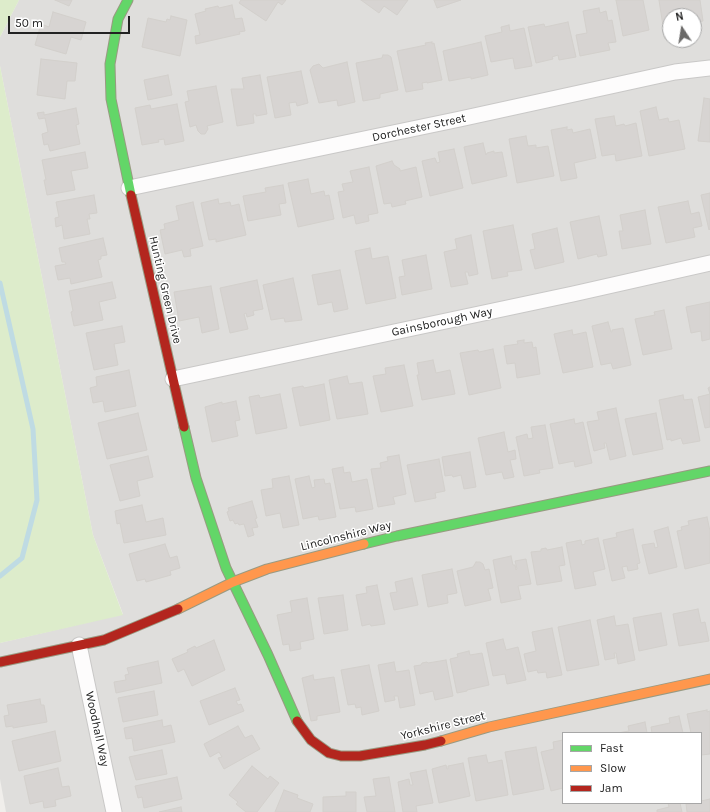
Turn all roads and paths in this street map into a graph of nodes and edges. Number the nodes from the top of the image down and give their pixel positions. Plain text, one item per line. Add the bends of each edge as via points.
1 (128, 0) edge
2 (710, 68) edge
3 (129, 188) junction
4 (710, 263) edge
5 (173, 379) junction
6 (710, 471) edge
7 (233, 582) junction
8 (79, 645) junction
9 (0, 662) edge
10 (710, 679) edge
11 (114, 812) edge

1 - 3 street, Hunting Green Drive via 118,20 110,64 111,99
2 - 3 street, Dorchester Street via 674,72 468,118
3 - 5 street, Hunting Green Drive
4 - 5 street, Gainsborough Way
5 - 7 street, Hunting Green Drive via 196,478
6 - 7 street, Lincolnshire Way via 397,536 267,569
7 - 8 street, Lincolnshire Way via 188,605 104,640
7 - 10 street, Yorkshire Street via 299,725 311,740 329,753 341,756 360,756 425,745 489,727
8 - 9 street, Lincolnshire Way
8 - 11 street, Woodhall Way

